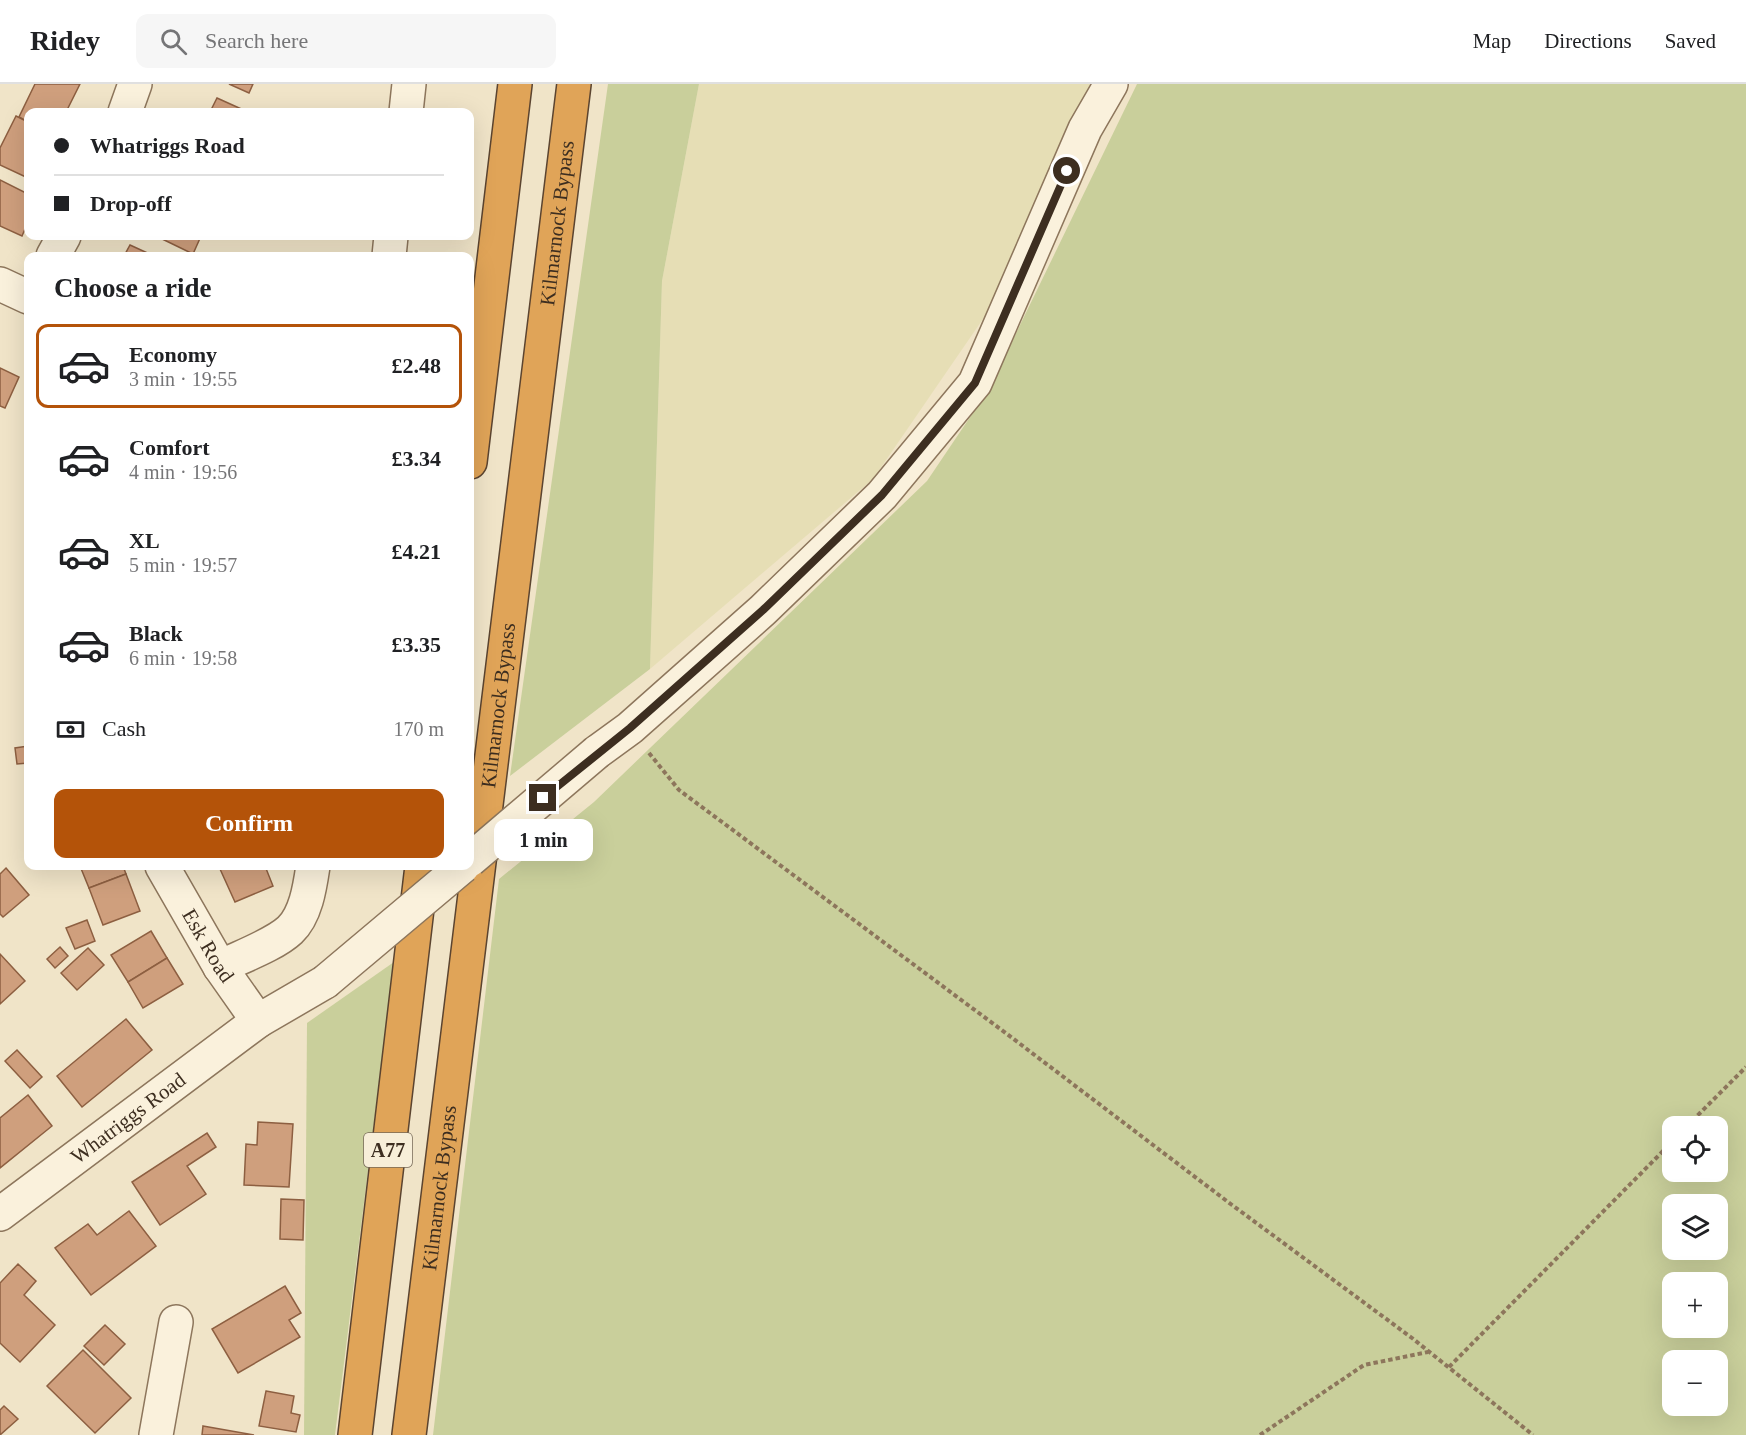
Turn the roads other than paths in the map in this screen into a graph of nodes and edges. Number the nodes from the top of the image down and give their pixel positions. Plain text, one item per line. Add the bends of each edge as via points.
1 (135, 84) edge
2 (409, 84) edge
3 (515, 84) edge
4 (574, 84) edge
5 (1110, 84) edge
6 (126, 108) edge
7 (406, 108) edge
8 (0, 284) edge
9 (24, 295) edge
10 (474, 428) edge
11 (474, 857) edge
12 (164, 870) edge
13 (312, 870) edge
14 (422, 870) edge
15 (458, 870) edge
16 (220, 967) junction
17 (258, 1021) junction
18 (0, 1214) edge
19 (176, 1322) dead end
20 (156, 1435) edge
21 (355, 1435) edge
22 (410, 1435) edge

1 - 6 street
2 - 7 street
3 - 10 highway
4 - 22 highway, Kilmarnock Bypass / A77
5 - 11 street, bridge via 1086,129 975,383 882,495 763,610 630,728
8 - 9 street
12 - 16 street, Esk Road
13 - 16 street via 299,917 289,931
14 - 21 highway, A77
15 - 17 street, Whatriggs Road, bridge via 325,982
16 - 17 street, Esk Road
17 - 18 street, Whatriggs Road
19 - 20 street

